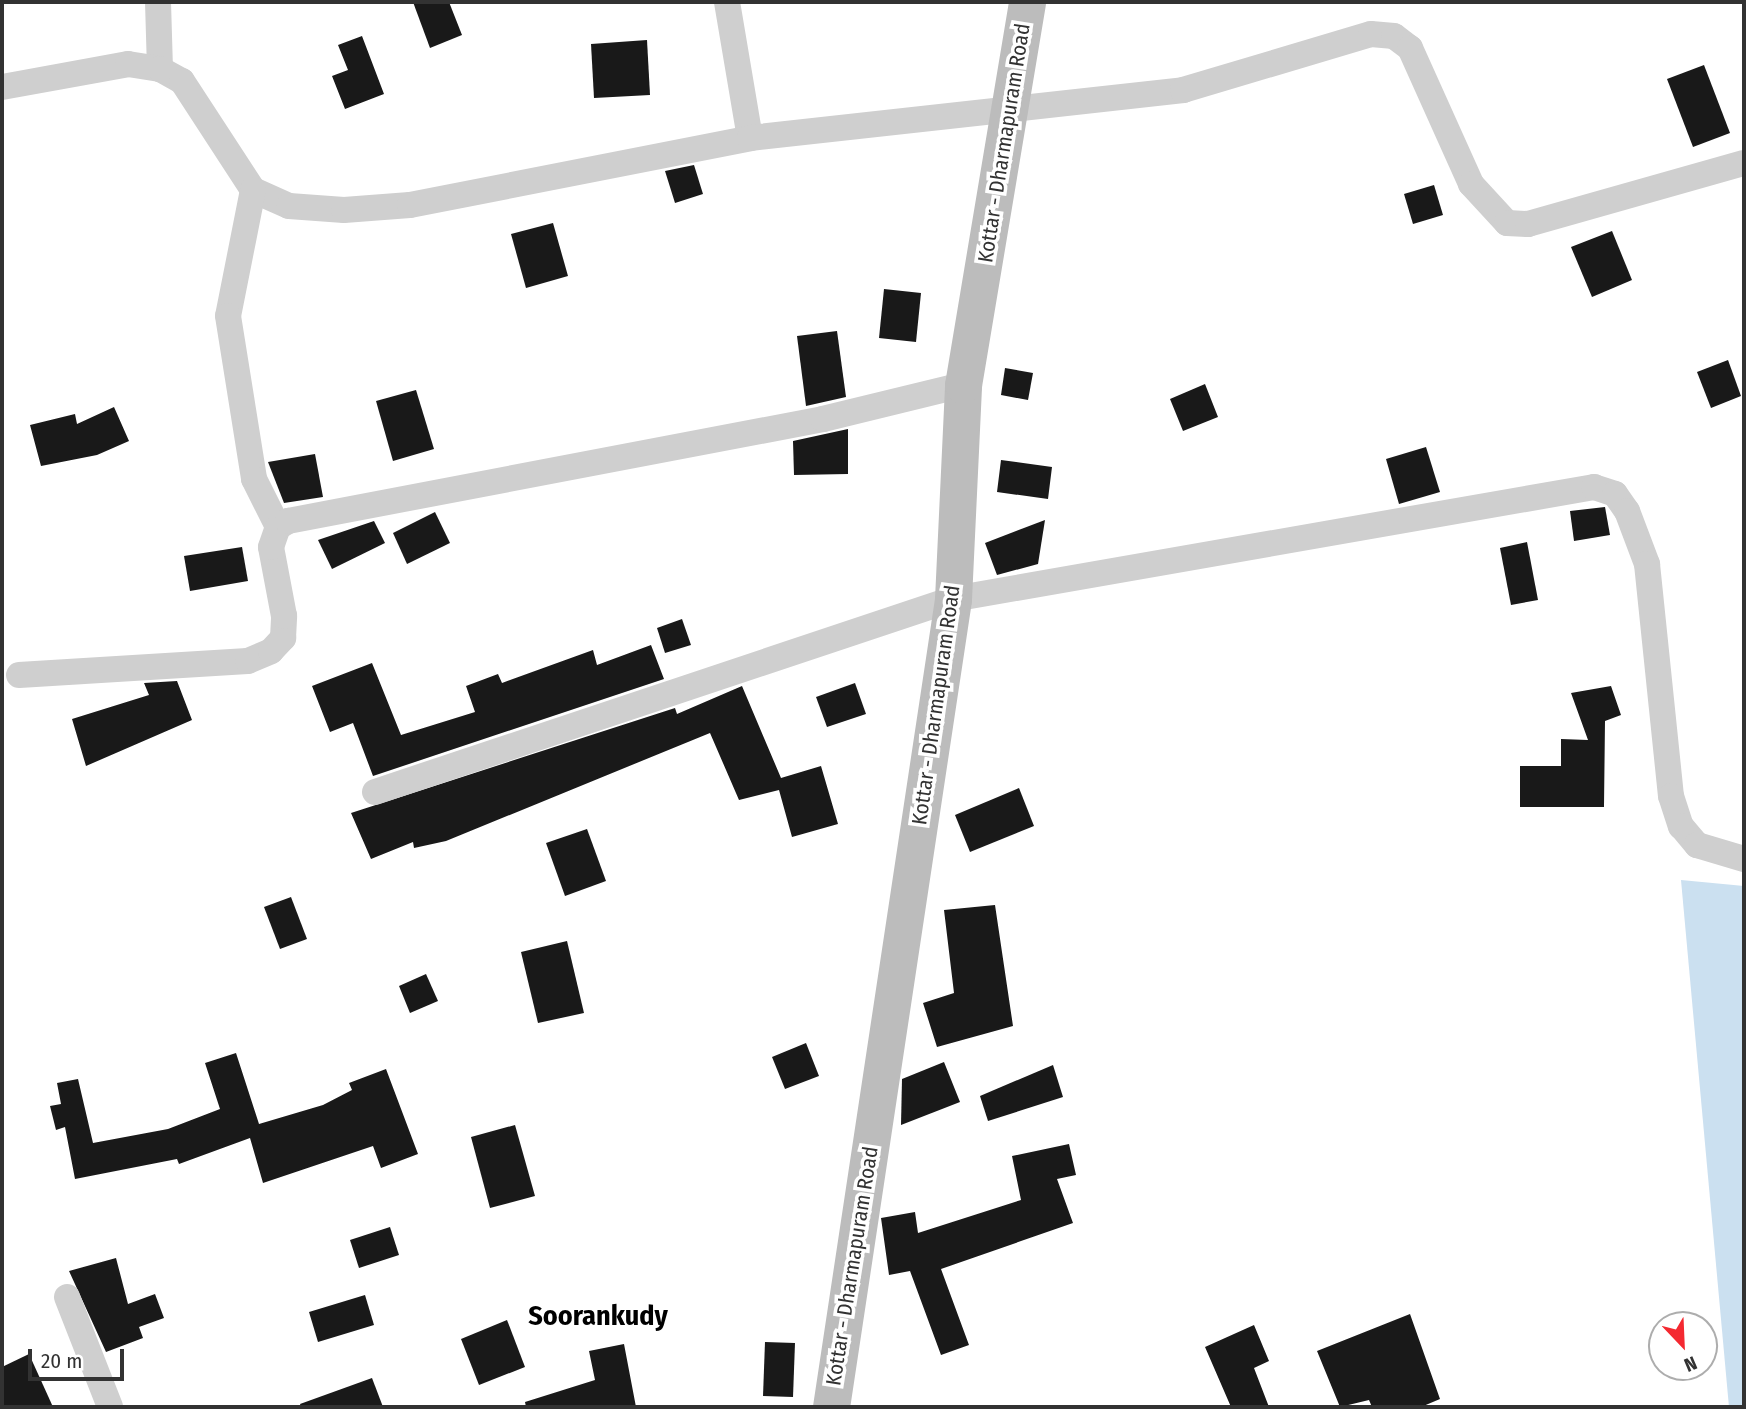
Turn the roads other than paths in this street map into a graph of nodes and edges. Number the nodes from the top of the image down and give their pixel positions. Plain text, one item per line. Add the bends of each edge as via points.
1 (158, 2) edge
2 (727, 2) edge
3 (1027, 2) edge
4 (160, 69) junction
5 (2, 87) edge
6 (1012, 108) junction
7 (750, 138) junction
8 (1744, 163) edge
9 (253, 190) junction
10 (963, 385) junction
11 (278, 527) junction
12 (953, 599) junction
13 (19, 675) dead end
14 (374, 792) dead end
15 (1744, 859) edge
16 (67, 1297) dead end
17 (110, 1407) edge
18 (831, 1407) edge

1 - 4 street
2 - 7 street
3 - 6 main road, Kottar - Dharmapuram Road
4 - 5 street via 128,64
4 - 9 street via 182,81
6 - 7 street
6 - 8 street via 1183,90 1371,34 1394,36 1409,48 1471,184 1507,223 1528,224
6 - 10 main road, Kottar - Dharmapuram Road
7 - 9 street via 410,205 289,206
9 - 11 street via 228,316 254,478
10 - 11 street via 823,419
10 - 12 main road, Kottar - Dharmapuram Road
11 - 13 street via 271,547 284,638 271,651 248,661
12 - 14 street
12 - 15 street via 1594,487 1615,494 1628,511 1647,564 1671,796 1681,826 1697,845
12 - 18 main road, Kottar - Dharmapuram Road
16 - 17 street

